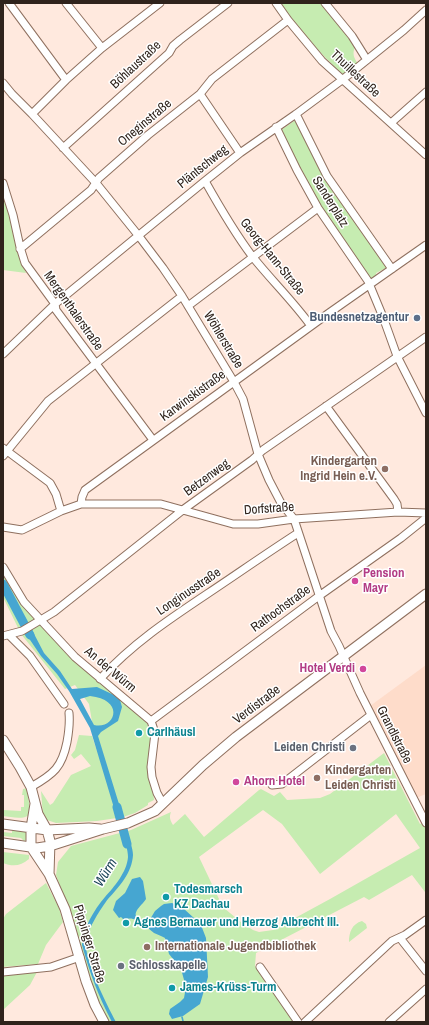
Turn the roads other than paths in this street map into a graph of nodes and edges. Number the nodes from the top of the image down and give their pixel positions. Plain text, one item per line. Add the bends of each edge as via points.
1 (9, 3) edge
2 (160, 3) edge
3 (228, 3) edge
4 (276, 3) edge
5 (325, 3) edge
6 (69, 4) edge
7 (426, 10) edge
8 (288, 20) junction
9 (102, 48) junction
10 (367, 60) junction
11 (66, 80) junction
12 (342, 80) junction
13 (3, 83) edge
14 (426, 92) edge
15 (200, 94) junction
16 (32, 114) junction
17 (296, 114) junction
18 (391, 123) junction
19 (276, 127) junction
20 (63, 148) junction
21 (240, 153) junction
22 (426, 155) edge
23 (205, 181) junction
24 (3, 182) edge
25 (96, 183) junction
26 (318, 208) junction
27 (138, 236) junction
28 (426, 245) edge
29 (20, 249) junction
30 (252, 256) junction
31 (392, 269) junction
32 (370, 285) junction
33 (182, 296) junction
34 (55, 304) junction
35 (188, 306) junction
36 (311, 326) junction
37 (426, 337) edge
38 (3, 354) edge
39 (397, 356) junction
40 (96, 364) junction
41 (234, 382) junction
42 (326, 406) junction
43 (426, 413) edge
44 (153, 440) junction
45 (4, 452) edge
46 (258, 454) junction
47 (81, 504) junction
48 (184, 509) junction
49 (61, 511) junction
50 (398, 512) junction
51 (426, 513) edge
52 (426, 518) edge
53 (294, 519) junction
54 (3, 527) edge
55 (298, 533) junction
56 (3, 568) edge
57 (426, 594) edge
58 (319, 596) junction
59 (42, 620) junction
60 (6, 636) edge
61 (343, 656) junction
62 (100, 679) junction
63 (64, 704) dead end
64 (69, 713) dead end
65 (371, 715) junction
66 (151, 721) junction
67 (3, 740) edge
68 (272, 785) dead end
69 (31, 786) junction
70 (35, 804) junction
71 (163, 804) junction
72 (3, 824) edge
73 (426, 824) edge
74 (32, 828) junction
75 (103, 829) junction
76 (47, 830) junction
77 (3, 843) edge
78 (50, 846) junction
79 (32, 847) junction
80 (49, 874) junction
81 (426, 920) edge
82 (400, 938) junction
83 (80, 957) junction
84 (260, 966) dead end
85 (426, 971) edge
86 (3, 972) edge
87 (426, 989) edge
88 (104, 1022) edge
89 (298, 1022) edge
90 (305, 1022) edge
91 (389, 1022) edge

1 - 11 street
2 - 9 street
3 - 20 street, Böhlaustraße via 173,46 169,53
4 - 8 street, Thuillestraße
5 - 10 street, Thuillestraße via 352,36
6 - 9 street
7 - 10 street, Pläntschweg
8 - 12 street, Thuillestraße via 322,61
8 - 15 street, Oneginstraße via 212,79
9 - 11 street
10 - 12 street, Pläntschweg
11 - 16 street
12 - 17 street, Pläntschweg
12 - 18 street, Thuillestraße
13 - 16 street, Wöhlerstraße
14 - 18 street
15 - 21 street
15 - 25 street, Oneginstraße via 148,135
16 - 20 street, Wöhlerstraße
17 - 19 street, Pläntschweg
17 - 31 street, Sanderplatz via 327,176
18 - 22 street, Thuillestraße
19 - 21 street, Pläntschweg
19 - 26 street, Sanderplatz
20 - 25 street, Wöhlerstraße
21 - 23 street, Pläntschweg
23 - 27 street, Pläntschweg
23 - 30 street, Georg-Hann-Straße
24 - 29 street, Mergenthalerstraße
25 - 27 street, Wöhlerstraße
25 - 29 street, Oneginstraße via 91,190
26 - 30 street
26 - 32 street, Sanderplatz
27 - 33 street, Wöhlerstraße
27 - 34 street, Pläntschweg
28 - 31 street, Karwinskistraße
29 - 34 street, Mergenthalerstraße via 25,263
30 - 35 street
30 - 36 street, Georg-Hann-Straße
31 - 32 street, Karwinskistraße
32 - 36 street, Karwinskistraße
32 - 39 street, Sanderplatz
33 - 35 street, Wöhlerstraße
33 - 40 street
34 - 38 street, Pläntschweg
34 - 40 street, Mergenthalerstraße via 56,310
35 - 41 street, Wöhlerstraße
36 - 41 street, Karwinskistraße
37 - 39 street, Betzenweg
39 - 42 street, Betzenweg
39 - 43 street, Sanderplatz
40 - 44 street, Mergenthalerstraße
40 - 45 street via 48,401
41 - 44 street, Karwinskistraße
41 - 46 street, Wöhlerstraße via 243,400
42 - 46 street, Betzenweg
42 - 50 street via 394,499
44 - 47 street, Karwinskistraße via 85,490
45 - 49 street via 50,483
46 - 48 street, Betzenweg
46 - 53 street, Wöhlerstraße via 281,503
47 - 48 street, Dorfstraße via 161,504
47 - 49 street, Dorfstraße
48 - 53 street, Dorfstraße via 233,524 258,524
48 - 59 street, Betzenweg
49 - 54 street, Dorfstraße via 22,530
50 - 51 street, Dorfstraße
50 - 53 street, Dorfstraße
52 - 58 street, Rathochstraße
53 - 55 street, Wöhlerstraße
55 - 58 street, Wöhlerstraße
55 - 62 street, Longinusstraße via 147,635 117,660
56 - 59 street, An der Würm via 24,602
57 - 61 main road, Verdistraße
58 - 61 street, Wöhlerstraße
58 - 66 street, Rathochstraße
59 - 60 street, Betzenweg
59 - 62 street, An der Würm via 76,658
60 - 63 street via 30,656
61 - 65 street, Grandlstraße
61 - 71 main road, Verdistraße via 203,765
62 - 66 street, An der Würm
64 - 69 street via 70,726 61,762 56,770
65 - 68 street via 282,784
65 - 73 street, Grandlstraße
66 - 71 street via 154,734 152,777
67 - 69 main road, Pippinger Straße
69 - 70 main road, Pippinger Straße
70 - 74 main road, Pippinger Straße
70 - 76 main road, Pippinger Straße
71 - 75 main road, Verdistraße via 147,815 128,823
72 - 74 main road, Verdistraße
74 - 76 main road, Verdistraße
74 - 79 main road, Pippinger Straße
75 - 76 main road, Verdistraße
75 - 78 main road, Verdistraße
76 - 78 main road, Pippinger Straße
77 - 79 main road, Verdistraße
78 - 79 main road, Verdistraße
78 - 80 main road, Pippinger Straße
79 - 80 main road, Pippinger Straße
80 - 83 main road, Pippinger Straße via 65,909
81 - 82 street
82 - 85 street
82 - 90 street via 392,940
83 - 86 street via 51,967
83 - 88 main road, Pippinger Straße via 86,981
84 - 89 street
87 - 91 street

